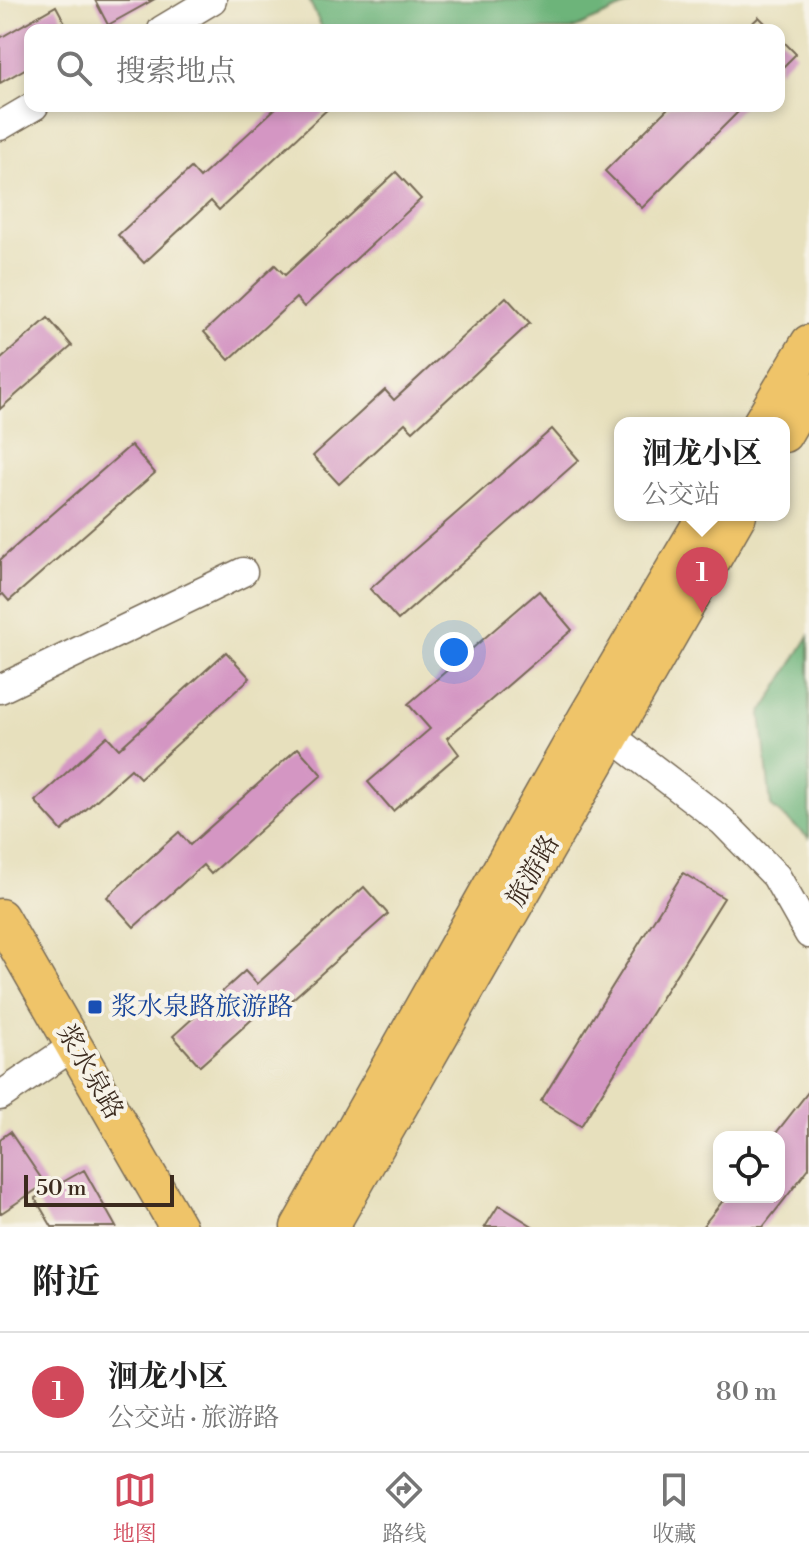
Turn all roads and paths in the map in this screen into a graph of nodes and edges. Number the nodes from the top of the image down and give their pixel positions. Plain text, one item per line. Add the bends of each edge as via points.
1 (212, 0) edge
2 (172, 24) edge
3 (24, 112) edge
4 (0, 126) edge
5 (809, 343) edge
6 (809, 391) edge
7 (765, 417) edge
8 (790, 424) edge
9 (703, 521) edge
10 (734, 521) edge
11 (243, 572) dead end
12 (0, 689) edge
13 (599, 726) junction
14 (0, 917) edge
15 (809, 934) edge
16 (75, 1045) junction
17 (0, 1096) edge
18 (178, 1227) edge
19 (299, 1227) edge
20 (330, 1227) edge

1 - 2 street
3 - 4 street
5 - 7 main road
6 - 8 main road
9 - 13 main road, 旅游路
10 - 13 main road, 旅游路
11 - 12 street
13 - 15 street via 722,821 776,876
13 - 19 main road, 旅游路
13 - 20 main road, 旅游路
14 - 16 main road, 浆水泉路
16 - 17 street
16 - 18 main road, 浆水泉路

